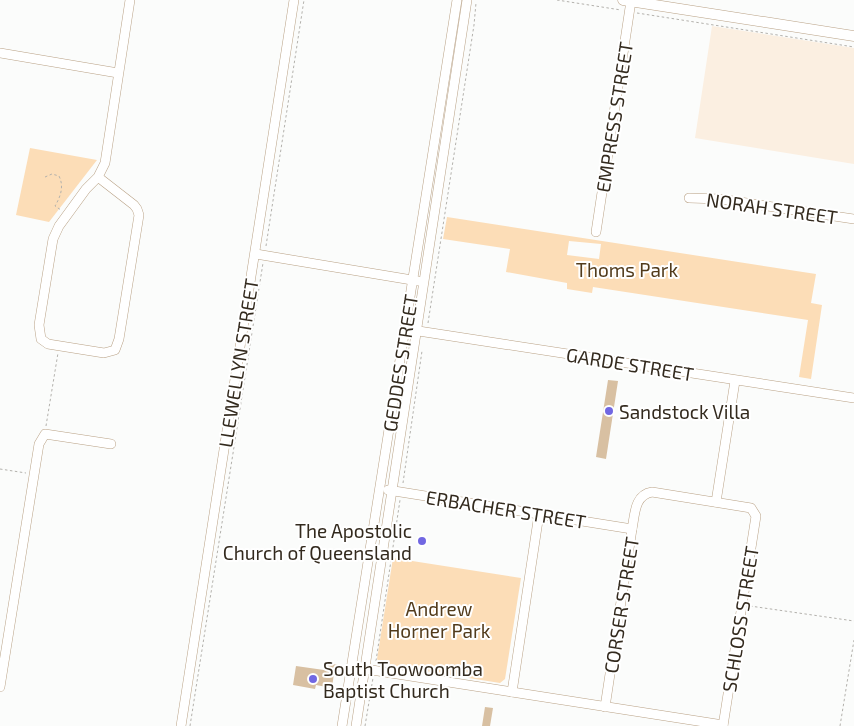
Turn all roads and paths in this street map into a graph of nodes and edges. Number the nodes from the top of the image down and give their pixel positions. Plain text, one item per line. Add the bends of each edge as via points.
1 (130, 0) edge
2 (294, 0) edge
3 (304, 0) edge
4 (457, 0) edge
5 (468, 0) edge
6 (475, 0) edge
7 (557, 0) edge
8 (628, 4) edge
9 (854, 36) edge
10 (854, 47) edge
11 (0, 53) edge
12 (118, 73) junction
13 (441, 99) junction
14 (452, 101) junction
15 (45, 177) dead end
16 (98, 177) junction
17 (689, 198) dead end
18 (55, 206) junction
19 (52, 208) dead end
20 (67, 215) junction
21 (854, 219) edge
22 (596, 232) dead end
23 (260, 255) junction
24 (413, 280) junction
25 (424, 282) junction
26 (405, 329) junction
27 (416, 330) junction
28 (427, 332) junction
29 (59, 346) junction
30 (422, 350) dead end
31 (735, 381) junction
32 (854, 398) edge
33 (45, 434) junction
34 (110, 444) dead end
35 (0, 469) edge
36 (34, 474) junction
37 (380, 488) junction
38 (392, 490) junction
39 (401, 492) junction
40 (716, 502) junction
41 (538, 514) junction
42 (632, 529) junction
43 (742, 604) junction
44 (854, 621) edge
45 (854, 640) edge
46 (352, 667) junction
47 (364, 669) junction
48 (374, 671) junction
49 (0, 687) edge
50 (512, 692) junction
51 (605, 707) junction
52 (181, 726) edge
53 (190, 726) edge
54 (342, 726) edge
55 (356, 726) edge
56 (365, 726) edge
57 (723, 726) edge
58 (840, 726) edge

1 - 12 street
2 - 23 street, LLEWELLYN STREET
3 - 23 path
4 - 13 street, GEDDES STREET
5 - 14 street, GEDDES STREET
6 - 28 path via 474,25
7 - 8 path
8 - 9 street
8 - 10 path
8 - 22 street, EMPRESS STREET
11 - 12 street
12 - 16 street via 105,163
13 - 14 street
13 - 24 street, GEDDES STREET
14 - 25 street, GEDDES STREET
15 - 18 path via 59,176 62,182 60,198
16 - 20 street
16 - 29 street via 134,205 138,215 119,339 115,350 104,353
17 - 21 street, NORAH STREET via 720,198
18 - 19 path
18 - 20 path
20 - 29 street via 53,239 39,325 41,339
23 - 24 street
23 - 52 street, LLEWELLYN STREET
23 - 53 path
24 - 25 street
24 - 26 street, GEDDES STREET
25 - 27 street, GEDDES STREET
26 - 27 street, GARDE STREET
26 - 37 street, GEDDES STREET
27 - 28 street, GARDE STREET
27 - 38 street, GEDDES STREET
28 - 31 street, GARDE STREET
29 - 33 path
30 - 39 path
31 - 32 street, GARDE STREET
31 - 40 street
33 - 34 street
33 - 36 street via 39,444
35 - 36 path
36 - 49 street
37 - 38 street, ERBACHER STREET
37 - 46 street, GEDDES STREET
38 - 39 street, ERBACHER STREET
38 - 47 street, GEDDES STREET
39 - 41 street, ERBACHER STREET
39 - 48 path
40 - 42 street, CORSER STREET via 652,492 637,504
40 - 43 street, SCHLOSS STREET via 748,507 755,512
41 - 42 street, ERBACHER STREET
41 - 50 street
42 - 51 street, CORSER STREET
43 - 44 path
43 - 57 street, SCHLOSS STREET
45 - 58 path
46 - 47 street
46 - 54 street, GEDDES STREET
47 - 48 street
47 - 55 street, GEDDES STREET
48 - 50 street
48 - 56 path
50 - 51 street
51 - 57 street

